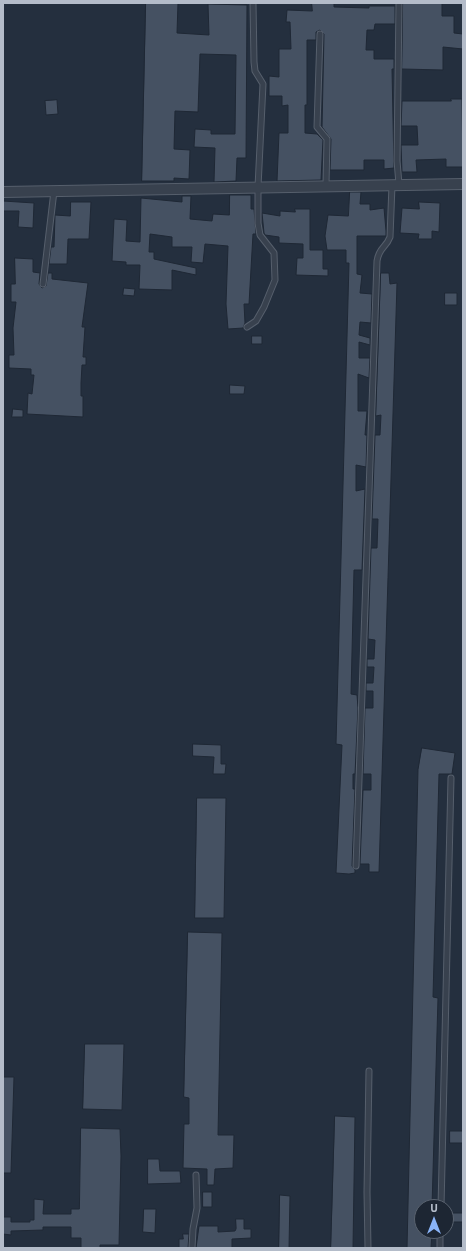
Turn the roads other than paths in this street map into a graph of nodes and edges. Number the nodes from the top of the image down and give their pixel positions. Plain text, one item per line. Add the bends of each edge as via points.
1 (253, 3) edge
2 (399, 3) edge
3 (320, 34) dead end
4 (396, 184) junction
5 (463, 184) edge
6 (326, 185) junction
7 (258, 187) junction
8 (54, 191) junction
9 (3, 192) edge
10 (43, 284) dead end
11 (247, 327) dead end
12 (451, 778) dead end
13 (356, 866) dead end
14 (369, 1071) dead end
15 (196, 1175) dead end
16 (441, 1199) edge
17 (192, 1248) edge
18 (368, 1248) edge

1 - 7 lane via 255,72 263,84
2 - 4 lane
3 - 6 lane via 317,127 327,139
4 - 5 street
4 - 6 street
4 - 13 lane via 390,237 387,244 378,252 377,260
6 - 7 street
7 - 8 street
7 - 11 lane via 260,235 274,254 275,280 256,321
8 - 9 street
8 - 10 lane
12 - 16 lane
14 - 18 lane
15 - 17 lane via 197,1208

